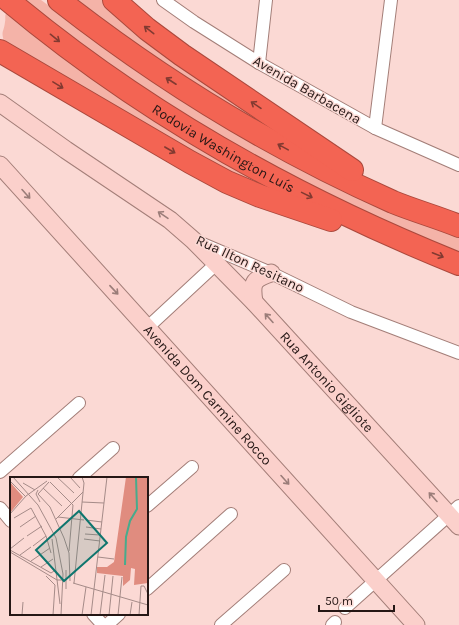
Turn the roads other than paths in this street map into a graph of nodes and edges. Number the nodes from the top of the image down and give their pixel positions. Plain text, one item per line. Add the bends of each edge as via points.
1 (59, 0) edge
2 (114, 0) edge
3 (163, 0) edge
4 (266, 0) edge
5 (391, 0) edge
6 (16, 7) edge
7 (0, 9) edge
8 (0, 51) edge
9 (259, 63) junction
10 (0, 103) edge
11 (375, 128) junction
12 (0, 165) edge
13 (459, 165) edge
14 (452, 223) edge
15 (193, 240) junction
16 (408, 243) junction
17 (217, 264) junction
18 (459, 264) edge
19 (271, 273) junction
20 (254, 302) junction
21 (148, 327) junction
22 (459, 353) edge
23 (78, 403) dead end
24 (113, 448) dead end
25 (192, 467) dead end
26 (0, 472) edge
27 (80, 477) edge
28 (148, 505) edge
29 (0, 508) edge
30 (231, 514) dead end
31 (456, 515) edge
32 (10, 520) edge
33 (284, 570) dead end
34 (376, 581) junction
35 (148, 588) edge
36 (345, 608) dead end
37 (94, 615) edge
38 (118, 615) edge
39 (102, 625) edge
40 (107, 625) edge
41 (221, 625) edge
42 (416, 625) edge

14 -> 1 highway via 395,202 298,156 182,88 98,31
14 -> 2 highway via 360,175 182,55
3 - 9 street, Avenida Barbacena
4 - 9 street
5 - 11 street
6 - 7 street
6 -> 16 highway, Rodovia Washington Luís via 61,43 141,100 227,153
8 -> 16 highway via 227,182 260,196
9 - 11 street, Avenida Barbacena
15 -> 10 street, Rua Ilton Resitano via 170,220
11 - 13 street, Avenida Barbacena
12 -> 21 street, Avenida Dom Carmine Rocco
15 - 17 street, Rua Antonio Gigliote
15 - 19 street, Rua Ilton Resitano
16 -> 18 highway, Rodovia Washington Luís
17 - 20 street, Rua Antonio Gigliote
17 - 21 street
19 - 20 street via 260,276 253,284
19 - 22 street, Rua Ilton Resitano via 351,312
31 -> 20 street, Rua Antonio Gigliote
21 -> 34 street, Avenida Dom Carmine Rocco
23 - 26 street
24 - 27 street
25 - 28 street
29 - 32 street
30 - 35 street
31 - 34 street
33 - 41 street
34 - 36 street
34 - 42 street, Avenida Dom Carmine Rocco
37 - 39 street
38 - 40 street

